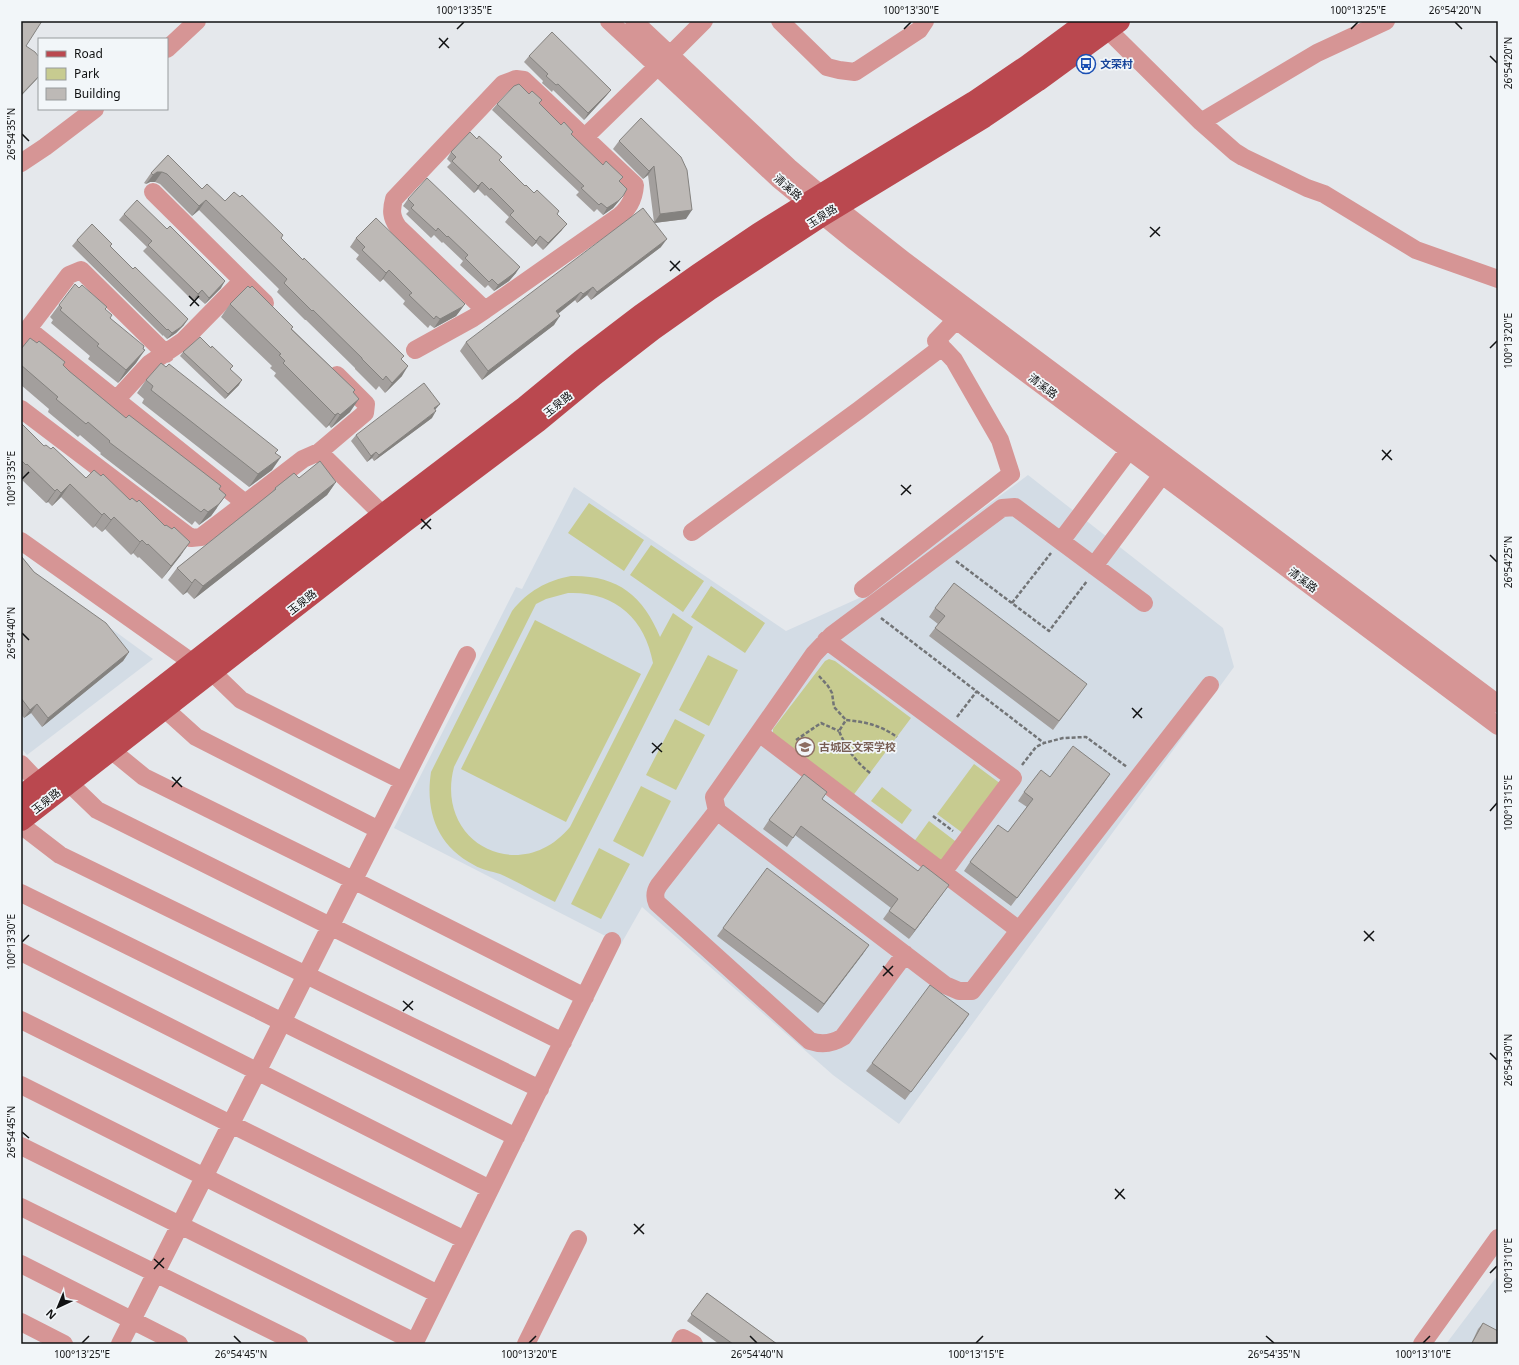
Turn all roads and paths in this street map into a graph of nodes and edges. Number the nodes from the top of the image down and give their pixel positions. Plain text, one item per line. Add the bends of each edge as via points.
1 (197, 21) edge
2 (609, 21) edge
3 (634, 21) edge
4 (704, 21) edge
5 (780, 21) edge
6 (925, 21) edge
7 (1386, 21) edge
8 (1105, 24) edge
9 (168, 48) edge
10 (664, 61) junction
11 (94, 110) edge
12 (1202, 122) junction
13 (585, 137) junction
14 (21, 163) edge
15 (153, 192) edge
16 (822, 205) junction
17 (1498, 279) edge
18 (242, 281) junction
19 (485, 310) junction
20 (276, 315) edge
21 (956, 320) junction
22 (25, 334) edge
23 (942, 347) junction
24 (416, 350) dead end
25 (166, 354) junction
26 (327, 365) edge
27 (116, 400) junction
28 (21, 409) edge
29 (1129, 450) junction
30 (319, 452) junction
31 (1162, 475) junction
32 (245, 503) junction
33 (383, 516) junction
34 (692, 532) dead end
35 (21, 541) edge
36 (1061, 541) junction
37 (943, 551) junction
38 (1095, 567) junction
39 (863, 589) dead end
40 (1012, 603) junction
41 (1144, 603) dead end
42 (867, 608) junction
43 (826, 640) junction
44 (467, 655) dead end
45 (807, 665) junction
46 (202, 668) junction
47 (1210, 685) dead end
48 (1498, 704) edge
49 (165, 708) junction
50 (846, 720) junction
51 (1498, 726) edge
52 (839, 731) junction
53 (759, 733) junction
54 (897, 737) dead end
55 (1044, 743) junction
56 (111, 750) junction
57 (785, 753) junction
58 (21, 764) edge
59 (870, 773) dead end
60 (1139, 776) junction
61 (1013, 778) junction
62 (403, 781) junction
63 (39, 783) junction
64 (69, 783) junction
65 (21, 797) edge
66 (717, 811) junction
67 (932, 816) dead end
68 (21, 820) edge
69 (21, 825) edge
70 (378, 830) junction
71 (966, 841) junction
72 (943, 872) junction
73 (353, 880) junction
74 (21, 893) edge
75 (330, 926) junction
76 (1019, 930) junction
77 (612, 941) dead end
78 (21, 952) edge
79 (905, 954) junction
80 (306, 975) junction
81 (585, 997) junction
82 (21, 1020) edge
83 (282, 1022) junction
84 (563, 1042) junction
85 (257, 1071) junction
86 (21, 1085) edge
87 (540, 1089) junction
88 (231, 1124) junction
89 (516, 1137) junction
90 (21, 1146) edge
91 (204, 1177) junction
92 (490, 1189) junction
93 (21, 1207) edge
94 (180, 1225) junction
95 (1498, 1238) edge
96 (578, 1239) dead end
97 (465, 1240) junction
98 (21, 1264) edge
99 (155, 1273) junction
100 (438, 1294) junction
101 (132, 1320) junction
102 (21, 1322) edge
103 (414, 1343) edge
104 (64, 1344) edge
105 (120, 1344) edge
106 (179, 1344) edge
107 (299, 1344) edge
108 (526, 1344) edge
109 (680, 1344) edge
110 (694, 1344) edge
111 (1422, 1344) edge

1 - 9 street
2 - 10 street, 清溪路
3 - 10 street, 清溪路
4 - 10 street
5 - 6 street via 827,67 855,72 919,30
7 - 12 street via 1316,53
8 - 12 street
8 - 16 main road, 玉泉路 via 1027,66
10 - 13 street
10 - 16 street, 清溪路 via 754,135
11 - 14 street
12 - 17 street via 1243,157 1324,194 1416,250
13 - 19 street via 635,185 631,202 622,215
13 - 19 street via 524,80 509,81 498,88 394,199 392,213 398,227
15 - 18 street
16 - 21 street, 清溪路
16 - 33 main road, 玉泉路 via 699,274 641,315
16 - 46 main road, 玉泉路 via 652,330 537,422
16 - 48 street, 清溪路 via 905,261
18 - 20 street
18 - 25 street via 183,341
19 - 24 street
21 - 23 street via 936,341
21 - 29 street, 清溪路
22 - 25 street via 69,275 81,270
22 - 27 street
23 - 34 street
23 - 39 street via 954,360 1000,440 1011,474
25 - 27 street via 149,364
26 - 30 street via 366,404 365,414
27 - 32 street
28 - 32 street via 191,538 201,537
29 - 31 street, 清溪路
29 - 36 street
30 - 32 street via 303,459
30 - 33 street
31 - 38 street
31 - 51 street, 清溪路
33 - 46 main road, 玉泉路
35 - 46 street
36 - 37 street via 1015,507 1002,508
36 - 38 street
36 - 40 path
37 - 40 path
37 - 42 street
38 - 40 path via 1049,631
38 - 41 street
42 - 43 street
42 - 55 path
43 - 45 street
43 - 61 street
44 - 62 street
45 - 50 path via 828,686 834,707
45 - 53 street
46 - 49 main road, 玉泉路
46 - 62 street via 241,700
46 - 63 main road, 玉泉路
47 - 60 street
49 - 56 main road, 玉泉路
49 - 70 street via 196,736
50 - 52 path
50 - 54 path via 875,724
52 - 57 path via 822,723 796,740
52 - 59 path via 852,756
53 - 57 street
53 - 66 street via 714,797
55 - 60 path via 1063,738 1086,737
55 - 61 path via 1036,747
56 - 64 main road, 玉泉路
56 - 73 street via 144,777
57 - 72 street
58 - 63 street
60 - 76 street
61 - 71 street
62 - 70 street
63 - 65 main road, 玉泉路
64 - 68 main road, 玉泉路
64 - 75 street via 97,810
66 - 79 street
66 - 79 street via 656,889 656,899 810,1041 825,1044 843,1037
67 - 71 path
69 - 80 street via 60,855
70 - 73 street
71 - 72 street
72 - 76 street
73 - 75 street
73 - 81 street
74 - 83 street
75 - 80 street
75 - 84 street
76 - 79 street via 972,991 952,989
77 - 81 street
78 - 85 street
80 - 83 street
80 - 87 street
81 - 84 street
82 - 88 street
83 - 85 street
83 - 89 street
84 - 87 street
85 - 88 street
85 - 92 street
86 - 91 street
87 - 89 street
88 - 91 street
88 - 97 street
89 - 92 street
90 - 94 street
91 - 94 street
91 - 100 street
92 - 97 street
93 - 99 street
94 - 99 street
94 - 103 street
95 - 111 street
96 - 108 street
97 - 100 street
98 - 101 street
99 - 101 street
99 - 107 street
100 - 103 street
101 - 105 street
101 - 106 street
102 - 104 street
109 - 110 street via 683,1338

